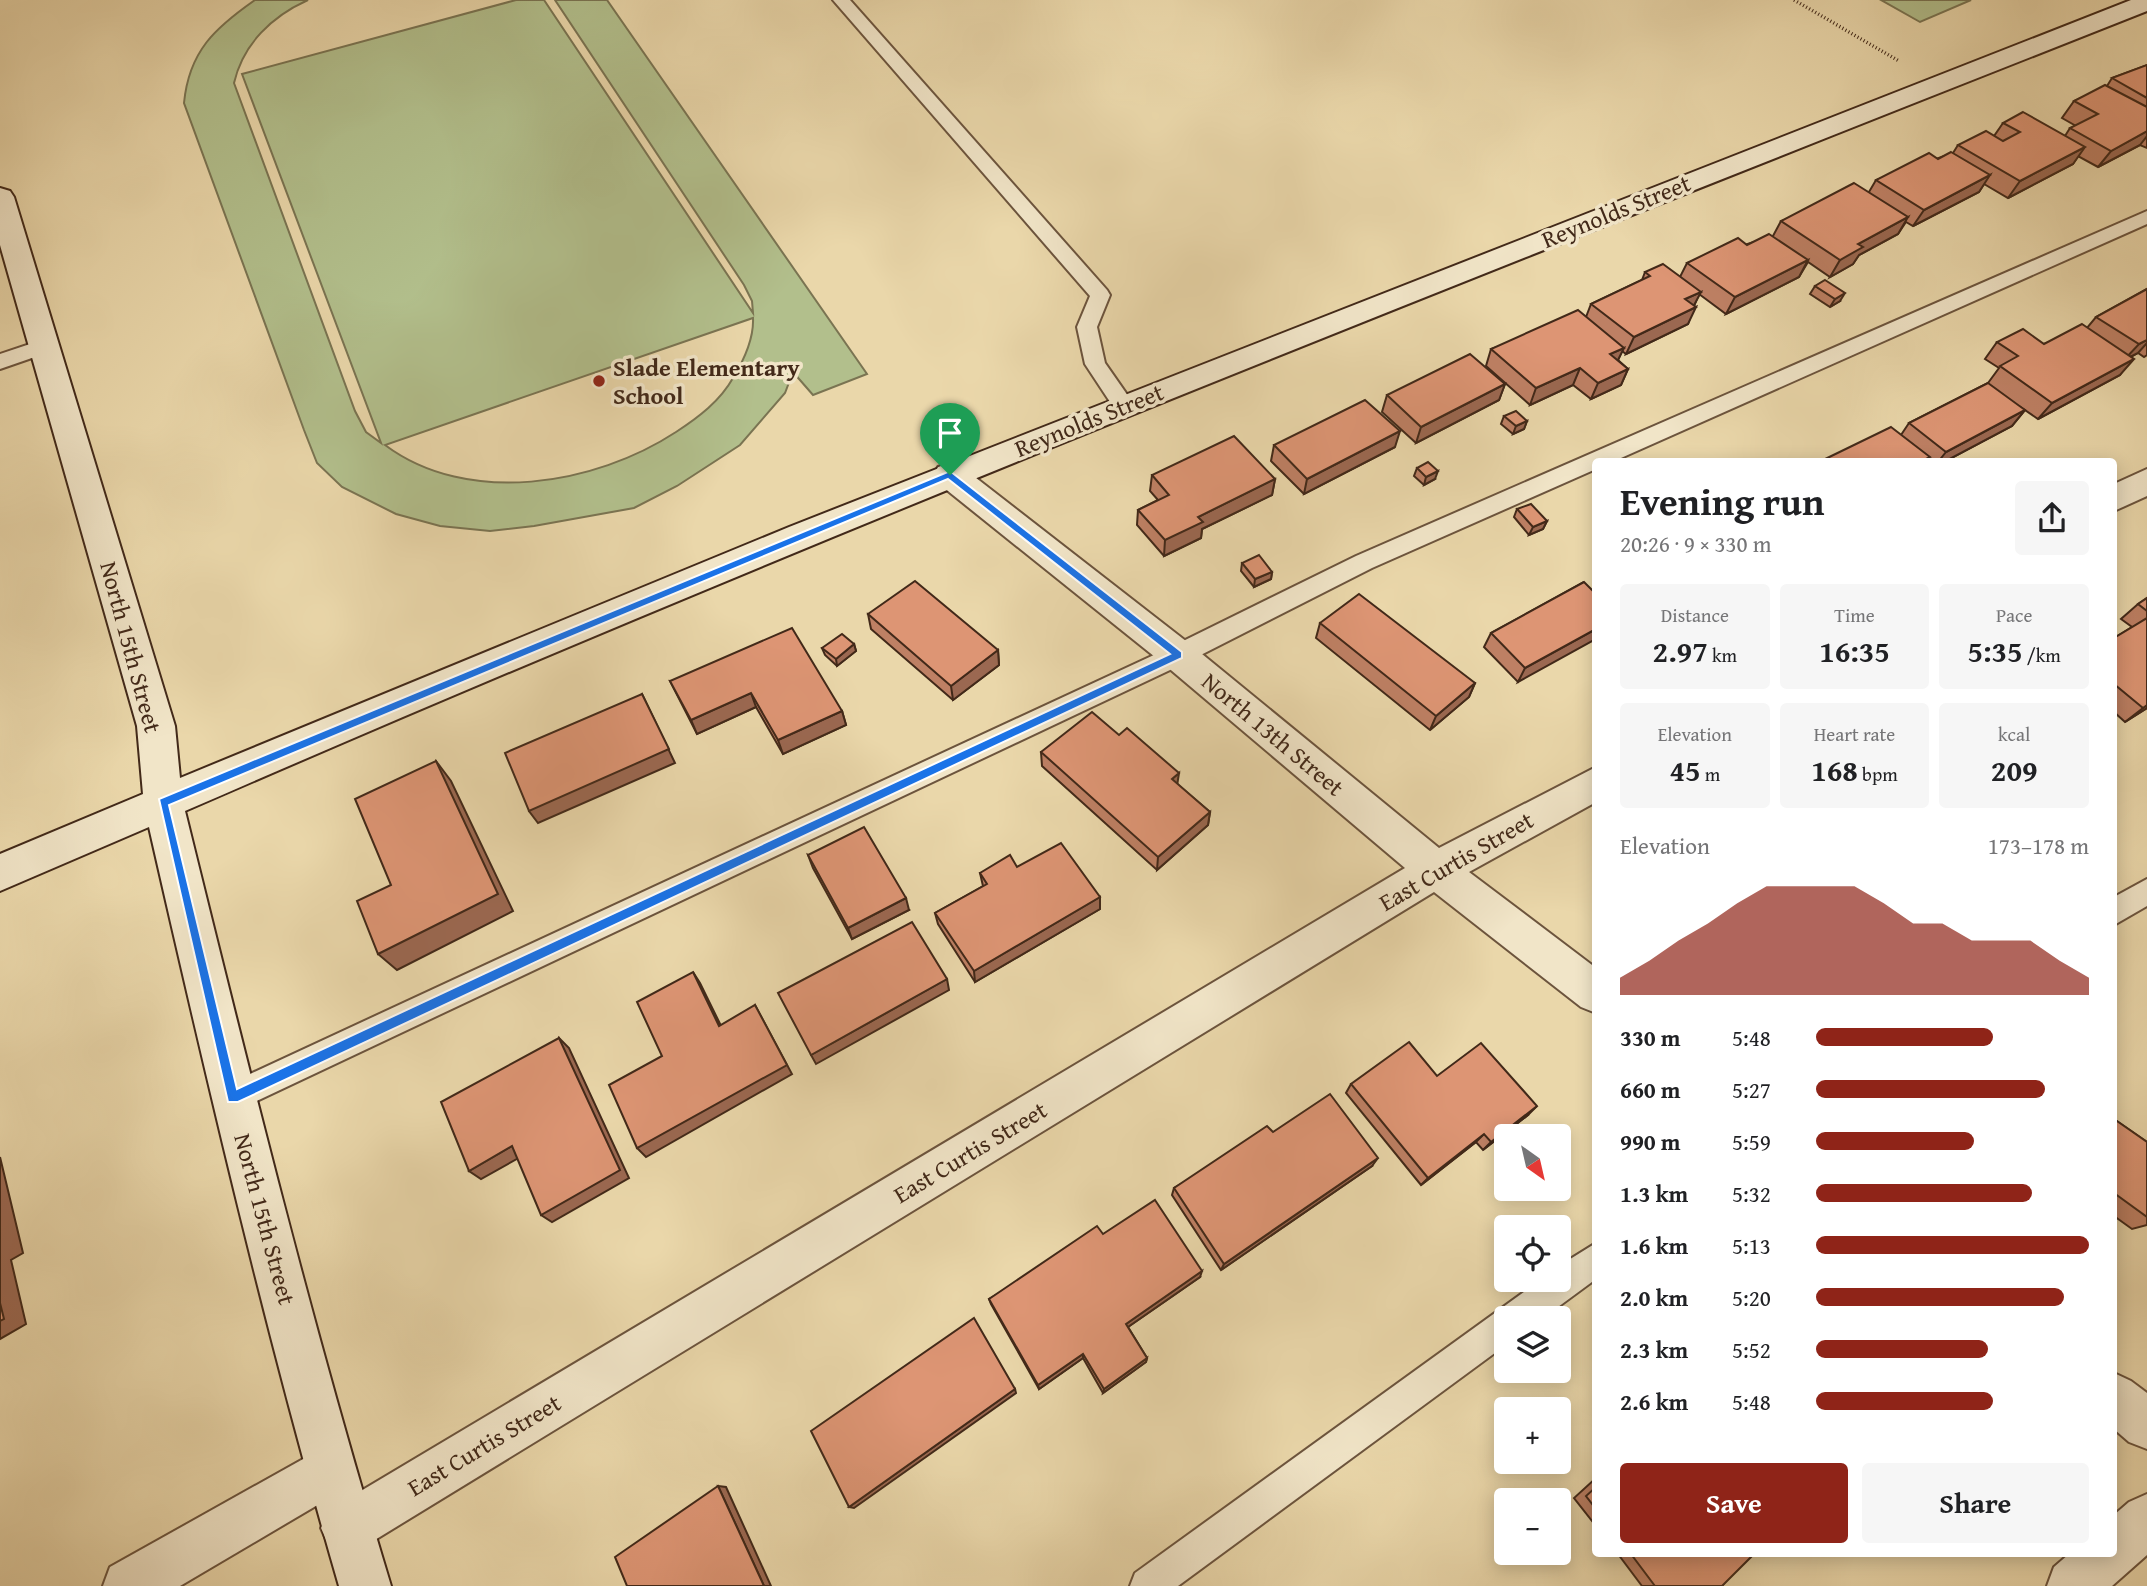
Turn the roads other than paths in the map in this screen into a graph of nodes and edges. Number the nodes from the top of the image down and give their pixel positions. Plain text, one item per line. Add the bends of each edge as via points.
1 (841, 0) edge
2 (2147, 2) edge
3 (0, 197) edge
4 (2147, 217) edge
5 (46, 346) junction
6 (0, 362) edge
7 (1124, 406) junction
8 (1600, 458) edge
9 (1592, 462) edge
10 (950, 475) junction
11 (2147, 481) edge
12 (2117, 497) edge
13 (1178, 655) junction
14 (1592, 785) edge
15 (163, 802) junction
16 (1436, 870) junction
17 (0, 873) edge
18 (2147, 891) edge
19 (2117, 910) edge
20 (1592, 990) edge
21 (233, 1097) junction
22 (1592, 1262) edge
23 (1532, 1306) edge
24 (1494, 1333) edge
25 (2117, 1400) edge
26 (2147, 1424) edge
27 (330, 1469) junction
28 (2147, 1520) edge
29 (347, 1528) junction
30 (2117, 1547) edge
31 (2106, 1557) edge
32 (129, 1586) edge
33 (365, 1586) edge
34 (1148, 1586) edge
35 (2073, 1586) edge

1 - 7 lane via 1100,295 1087,327 1095,364
2 - 7 main road, Reynolds Street
3 - 5 main road, North 15th Street
4 - 8 lane
5 - 6 lane
5 - 15 main road, North 15th Street via 156,726
7 - 10 main road, Reynolds Street
9 - 13 lane via 1364,562
10 - 13 main road, North 13th Street
10 - 15 main road, Reynolds Street
11 - 12 main road
13 - 16 main road, North 13th Street
13 - 21 lane
14 - 16 main road, East Curtis Street
15 - 17 main road, Reynolds Street
15 - 21 main road, North 15th Street
16 - 20 main road, North 13th Street
16 - 29 main road, East Curtis Street
18 - 19 lane
21 - 27 main road, North 15th Street
22 - 23 lane
24 - 34 lane
25 - 26 main road
27 - 29 main road, North 15th Street
27 - 32 main road
28 - 30 main road
29 - 33 main road, North 15th Street
31 - 35 main road

